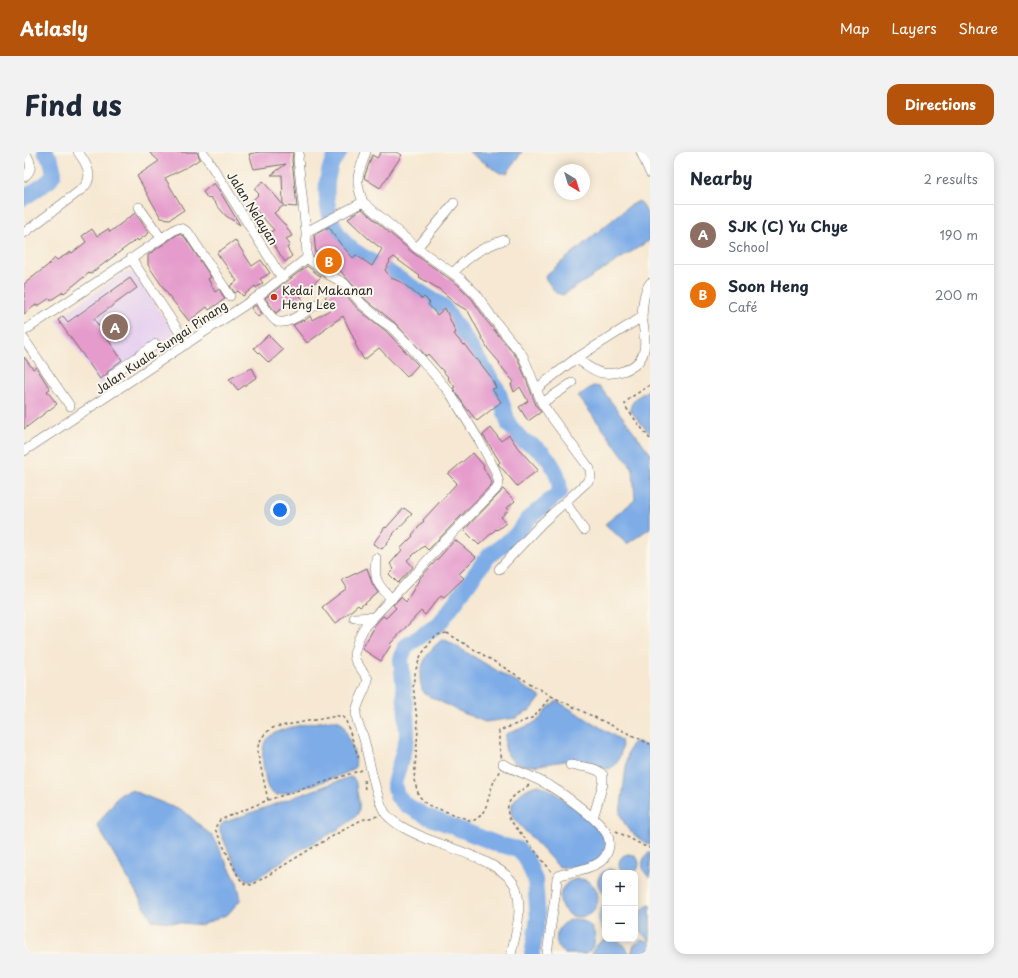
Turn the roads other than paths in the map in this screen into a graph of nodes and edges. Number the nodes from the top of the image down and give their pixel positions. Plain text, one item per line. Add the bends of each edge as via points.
1 (25, 152) edge
2 (78, 152) edge
3 (203, 152) edge
4 (299, 152) edge
5 (366, 152) edge
6 (641, 152) edge
7 (650, 173) edge
8 (24, 177) edge
9 (363, 202) junction
10 (454, 203) dead end
11 (139, 207) dead end
12 (309, 230) junction
13 (24, 233) edge
14 (161, 238) junction
15 (504, 240) dead end
16 (417, 248) junction
17 (131, 258) junction
18 (308, 258) junction
19 (453, 273) junction
20 (282, 278) junction
21 (650, 282) edge
22 (230, 296) dead end
23 (257, 297) junction
24 (317, 304) dead end
25 (642, 318) junction
26 (24, 331) edge
27 (24, 339) edge
28 (156, 344) dead end
29 (187, 344) junction
30 (574, 359) junction
31 (572, 383) dead end
32 (536, 388) junction
33 (116, 391) junction
34 (542, 403) junction
35 (70, 406) dead end
36 (24, 451) edge
37 (566, 503) junction
38 (584, 530) dead end
39 (376, 558) dead end
40 (499, 569) dead end
41 (392, 599) junction
42 (374, 617) junction
43 (354, 618) dead end
44 (504, 764) road end
45 (570, 765) dead end
46 (593, 818) junction
47 (511, 954) edge
48 (547, 954) edge

1 - 8 street via 31,163 30,170
2 - 13 street via 88,167 88,183
3 - 20 street, Jalan Nelayan
4 - 12 street
5 - 9 street via 357,179
6 - 7 street
9 - 12 street
9 - 16 street
10 - 16 street
11 - 14 street
12 - 18 street
14 - 17 street
14 - 22 street via 177,228 186,230
15 - 19 street via 482,248
16 - 19 street
17 - 26 street
17 - 29 street
18 - 20 street, Jalan Kuala Sungai Pinang
18 - 41 street via 344,283 362,304 396,331 439,380 470,425 499,479 496,489
19 - 32 street via 477,295 522,356
20 - 23 street, Jalan Kuala Sungai Pinang
21 - 25 street via 643,300
23 - 24 street via 278,322 288,322
23 - 29 street, Jalan Kuala Sungai Pinang
25 - 30 street
25 - 30 street via 646,348 634,367 604,373
27 - 35 street
28 - 33 street via 113,374 111,381
29 - 33 street, Jalan Kuala Sungai Pinang
30 - 32 street
31 - 34 street
32 - 34 street
33 - 36 street, Jalan Kuala Sungai Pinang
34 - 37 street via 591,472 591,478
37 - 38 street
37 - 40 street via 541,524
39 - 41 street via 377,581
41 - 42 street
42 - 43 street
42 - 47 street via 365,626 354,652 355,660 368,679 356,714 385,814 412,833 488,863 511,880 516,890 519,908
44 - 46 street via 548,785
45 - 46 street via 595,769 603,775 603,784
46 - 48 street via 608,836 608,851 604,858 594,865 557,878

